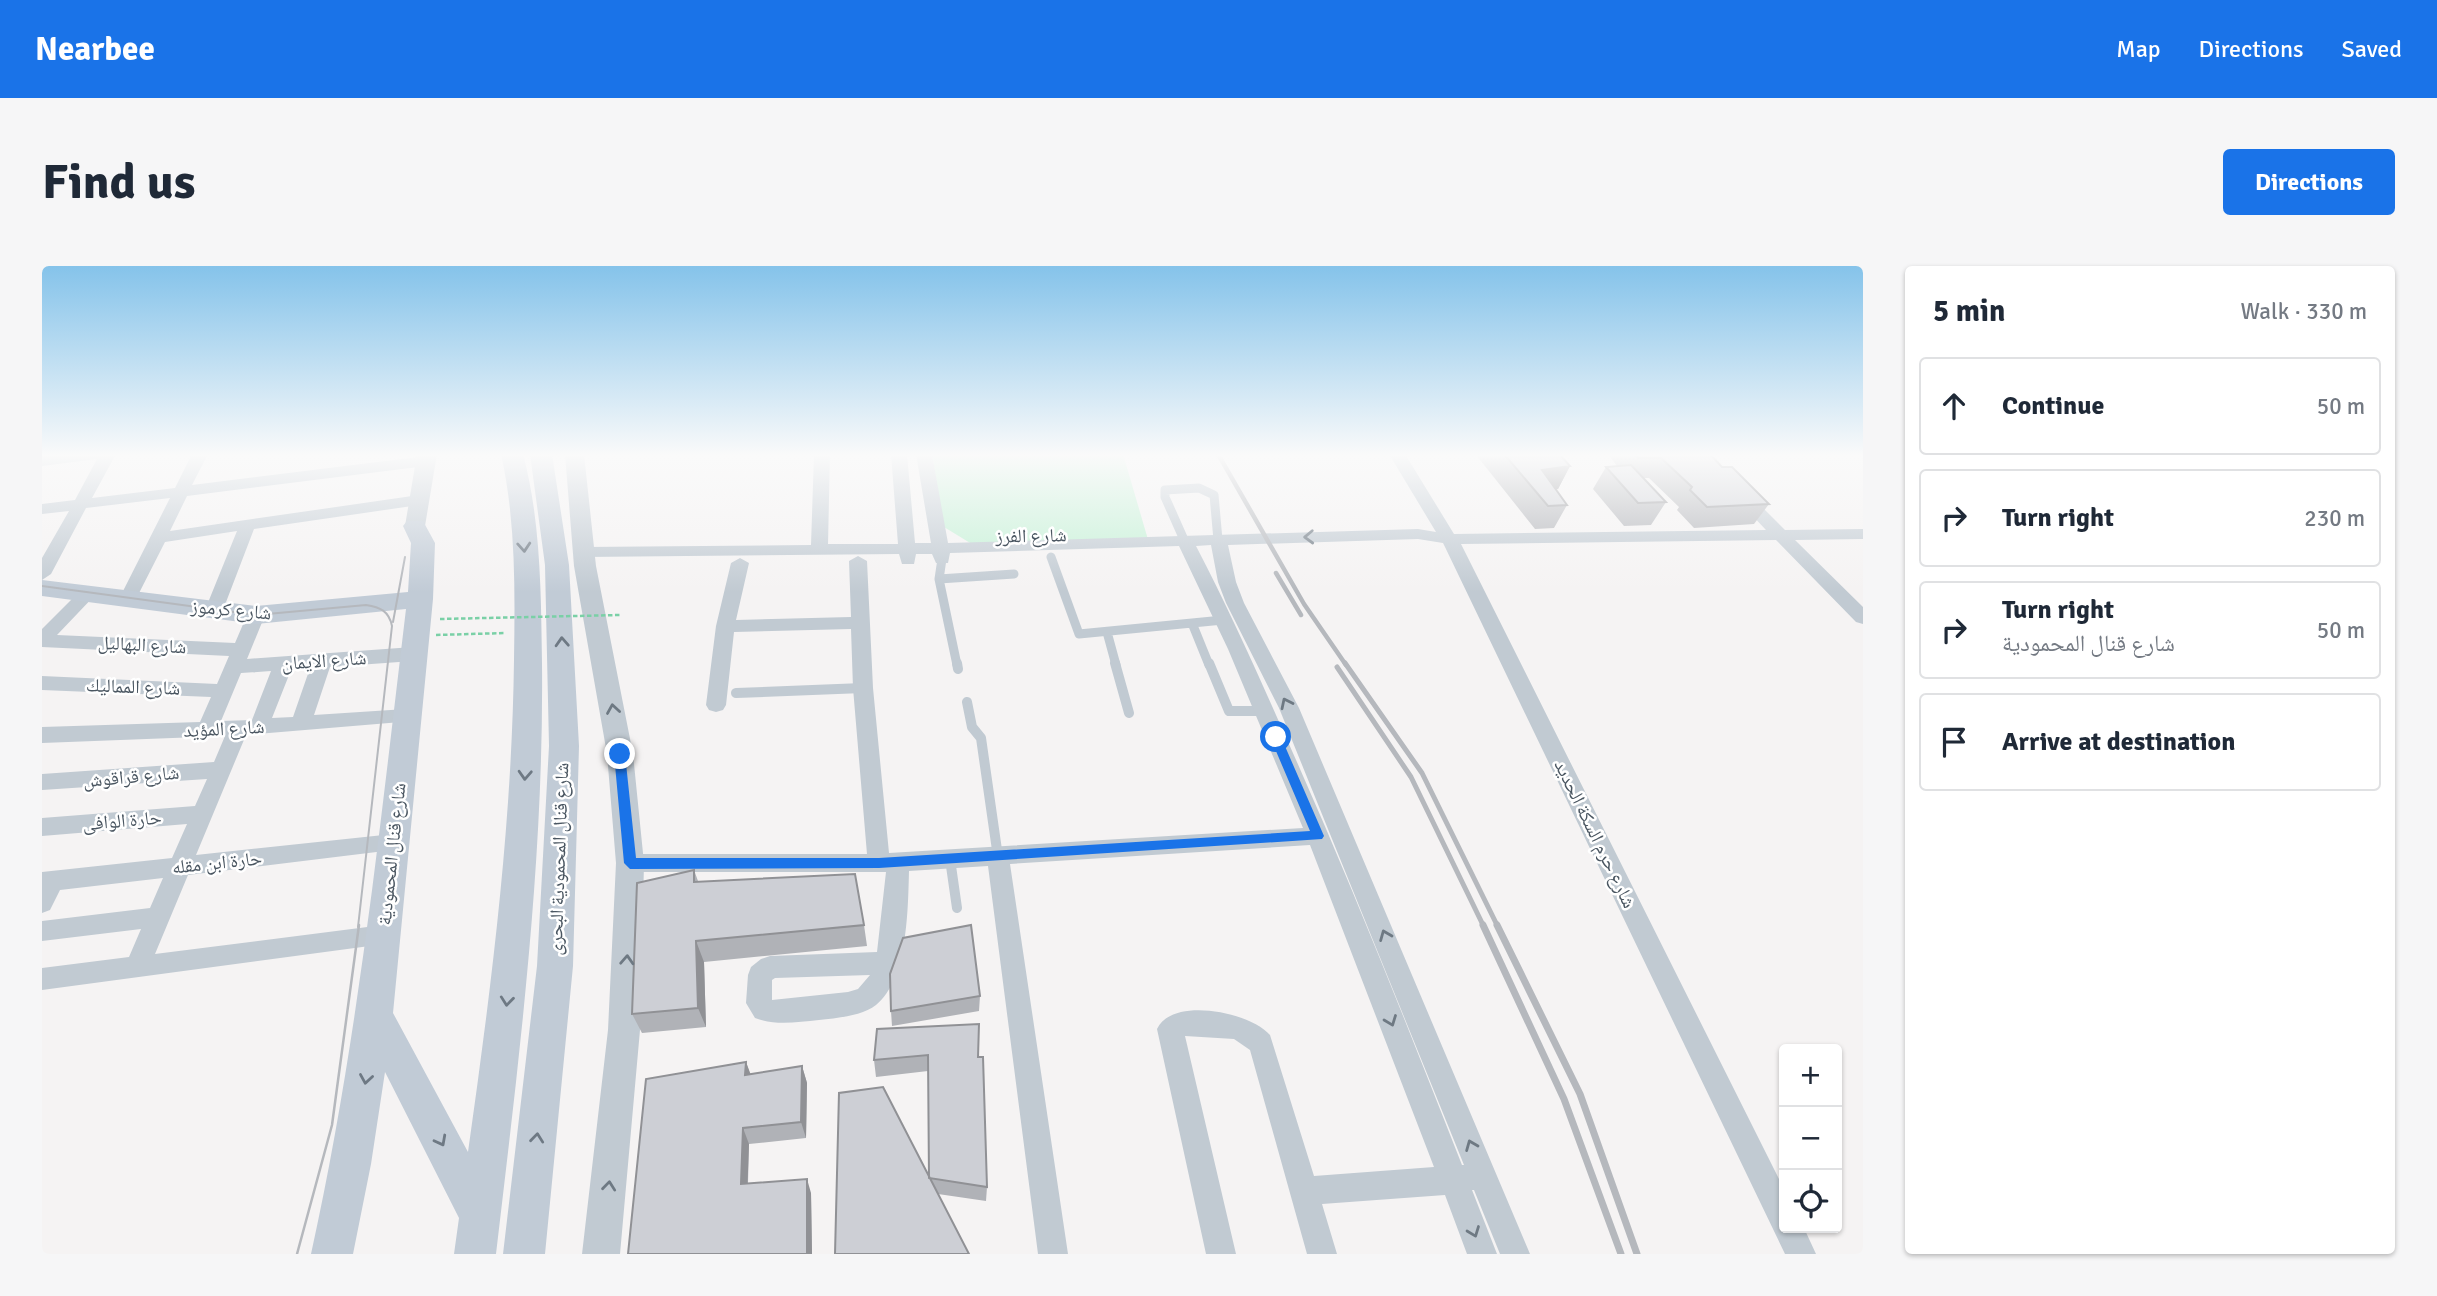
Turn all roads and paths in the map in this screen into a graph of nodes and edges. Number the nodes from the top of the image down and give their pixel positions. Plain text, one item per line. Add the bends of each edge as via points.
1 (84, 500) edge
2 (119, 500) edge
3 (178, 500) edge
4 (419, 500) edge
5 (536, 500) edge
6 (546, 500) edge
7 (557, 500) edge
8 (821, 500) edge
9 (903, 500) edge
10 (932, 500) edge
11 (1166, 500) edge
12 (1214, 500) edge
13 (1426, 500) edge
14 (1746, 500) edge
15 (81, 505) junction
16 (42, 509) edge
17 (417, 513) junction
18 (247, 526) junction
19 (1863, 534) edge
20 (1782, 535) junction
21 (161, 537) junction
22 (1450, 539) junction
23 (1188, 547) junction
24 (1219, 547) junction
25 (819, 551) junction
26 (941, 554) junction
27 (907, 555) junction
28 (1051, 557) junction
29 (584, 559) junction
30 (731, 559) junction
31 (858, 561) junction
32 (42, 574) edge
33 (1014, 574) dead end
34 (939, 579) junction
35 (42, 588) edge
36 (89, 592) junction
37 (130, 597) junction
38 (1221, 599) junction
39 (214, 610) junction
40 (256, 615) junction
41 (1863, 618) edge
42 (618, 623) dead end
43 (861, 623) junction
44 (1192, 623) junction
45 (725, 626) junction
46 (422, 627) junction
47 (1107, 632) junction
48 (528, 633) junction
49 (42, 640) edge
50 (238, 658) junction
51 (322, 662) junction
52 (283, 664) junction
53 (958, 669) dead end
54 (42, 683) edge
55 (863, 688) junction
56 (223, 691) junction
57 (736, 693) dead end
58 (967, 702) dead end
59 (716, 705) dead end
60 (1265, 711) junction
61 (1129, 713) dead end
62 (406, 716) junction
63 (301, 724) junction
64 (249, 727) junction
65 (207, 730) junction
66 (42, 735) edge
67 (220, 771) junction
68 (42, 782) edge
69 (202, 814) junction
70 (42, 827) edge
71 (1318, 836) junction
72 (393, 843) junction
73 (998, 857) junction
74 (950, 859) junction
75 (888, 862) junction
76 (630, 863) junction
77 (180, 867) junction
78 (48, 882) edge
79 (42, 903) edge
80 (957, 908) dead end
81 (158, 917) junction
82 (42, 931) edge
83 (383, 936) junction
84 (886, 963) dead end
85 (137, 967) junction
86 (42, 979) edge
87 (375, 1015) junction
88 (1484, 1177) junction
89 (1454, 1181) junction
90 (1303, 1191) junction
91 (1779, 1210) edge
92 (1790, 1233) edge
93 (478, 1236) edge
94 (332, 1254) edge
95 (524, 1254) edge
96 (601, 1254) edge
97 (1053, 1254) edge
98 (1221, 1254) edge
99 (1322, 1254) edge
100 (1482, 1254) edge
101 (1515, 1254) edge
102 (1801, 1254) edge

1 - 15 street
2 - 15 street
3 - 21 street
4 - 17 street, شارع قنال المحمودية
5 -> 48 main road, شارع قنال المحمودية البحرى
95 -> 6 main road, شارع قنال المحمودية البحرى via 555,966 564,746 557,565
7 - 29 street
8 - 25 street
9 - 27 street
10 - 26 street
11 - 23 lane
12 - 24 lane
13 - 22 street, شارع حرم السكة الحديد
14 - 20 street
15 - 16 street
15 - 32 street
17 - 18 street
17 - 46 main road, شارع قنال المحمودية via 423,543
18 - 21 street
18 - 39 street
19 - 20 street, شارع الفرز
20 - 22 street, شارع الفرز
20 - 41 street
21 - 37 street
22 - 24 street, شارع الفرز via 1424,547
22 - 91 street, شارع حرم السكة الحديد
23 - 24 street, شارع الفرز
23 - 26 street, شارع الفرز
23 - 28 street, شارع الفرز
23 - 38 street
24 - 38 street
25 - 27 street, شارع الفرز
25 - 30 street, شارع الفرز
26 - 27 street, شارع الفرز
26 - 28 street, شارع الفرز
26 - 34 lane
27 - 31 street, شارع الفرز
28 - 47 lane via 1077,632
29 - 30 street, شارع الفرز
76 -> 29 street via 613,706
30 - 31 street, شارع الفرز
30 - 45 street
31 - 43 street
33 - 34 lane
34 - 53 lane
35 - 36 main road, شارع كرموز
36 - 37 main road, شارع كرموز
36 - 49 street
37 - 39 main road, شارع كرموز
38 - 44 lane
38 - 60 street
88 -> 38 street via 1305,746
39 - 40 main road, شارع كرموز
40 - 46 main road, شارع كرموز via 341,609
40 - 50 street
42 - 46 path, bridge via 620,615
43 - 45 street
43 - 55 street
44 - 47 lane
44 - 60 lane via 1229,711
45 - 59 street
46 - 48 path
46 - 51 street, شارع الايمان
46 - 62 main road, شارع قنال المحمودية
47 - 61 lane
48 -> 93 main road, شارع قنال المحمودية البحرى via 520,882
49 - 50 street, شارع البهاليل
50 - 52 street, شارع الايمان
50 - 56 street
51 - 52 street, شارع الايمان
51 - 63 street
52 - 64 street
54 - 56 street, شارع المماليك
55 - 57 lane
55 - 75 street
56 - 65 street
58 - 73 lane via 972,727 981,738
60 - 71 street
62 - 63 street, شارع المؤيد
62 - 72 main road, شارع قنال المحمودية
63 - 64 street, شارع المؤيد
64 - 65 street, شارع المؤيد
64 - 67 street
65 - 66 street, شارع المؤيد
67 - 68 street, شارع قراقوش
67 - 69 street
69 - 70 street, حارة الوافى
69 - 77 street
71 - 73 street
71 -> 89 street
72 - 77 street, حارة ابن مقله
72 - 83 main road, شارع قنال المحمودية
73 - 74 street
73 - 97 street
74 - 75 street
74 - 80 lane
75 - 76 street
75 - 84 street via 894,930
96 -> 76 street via 624,1030
77 - 78 street, حارة ابن مقله
77 - 81 street
78 - 79 street
81 - 82 street
81 - 85 street
83 - 85 street
83 - 87 main road, شارع قنال المحمودية
85 - 86 street
87 -> 93 main road
87 -> 94 main road, شارع قنال المحمودية
88 - 89 street
88 - 101 street
89 - 90 street
89 -> 100 street
90 - 98 street via 1256,1037 1241,1027 1172,1026
90 - 99 street
92 - 102 street

